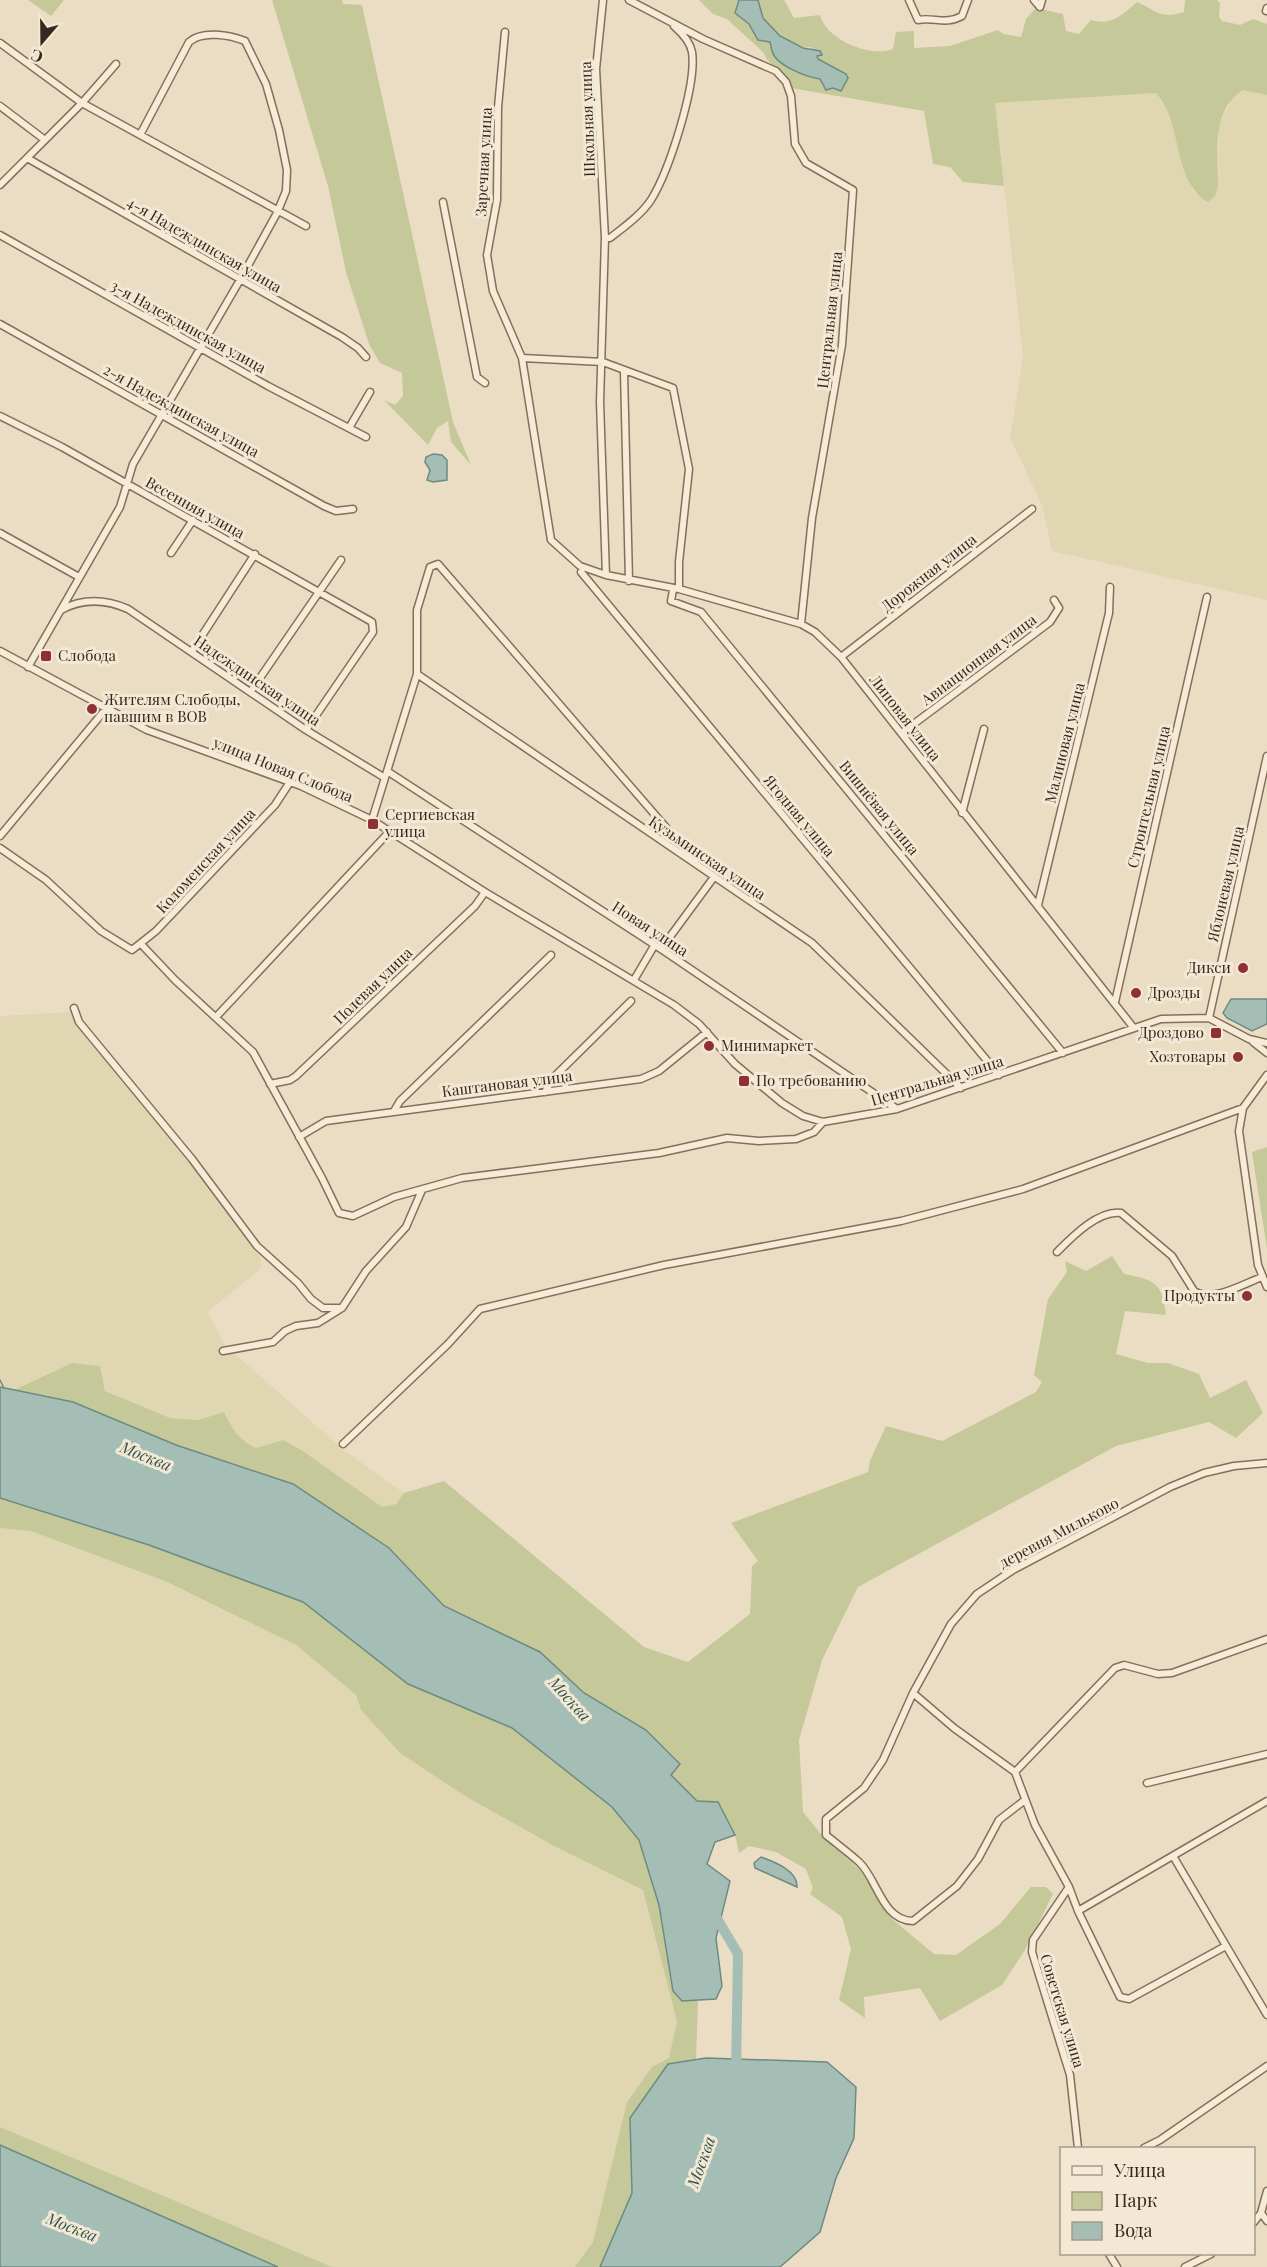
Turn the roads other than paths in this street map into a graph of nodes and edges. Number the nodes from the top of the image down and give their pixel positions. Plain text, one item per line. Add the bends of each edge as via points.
1 (603, 0) edge
2 (629, 0) edge
3 (909, 0) edge
4 (968, 0) edge
5 (1034, 0) edge
6 (1042, 0) edge
7 (654, 12) junction
8 (505, 32) dead end
9 (0, 43) edge
10 (116, 64) dead end
11 (82, 103) junction
12 (0, 106) edge
13 (140, 135) junction
14 (45, 140) junction
15 (27, 158) junction
16 (0, 185) edge
17 (442, 202) dead end
18 (277, 213) junction
19 (306, 226) dead end
20 (0, 235) edge
21 (605, 238) junction
22 (240, 280) junction
23 (0, 324) edge
24 (200, 348) junction
25 (366, 357) dead end
26 (522, 358) junction
27 (603, 363) junction
28 (624, 372) junction
29 (485, 383) dead end
30 (370, 392) dead end
31 (162, 415) junction
32 (0, 416) edge
33 (349, 428) junction
34 (366, 437) dead end
35 (127, 484) junction
36 (353, 509) dead end
37 (1032, 510) dead end
38 (193, 520) junction
39 (0, 533) edge
40 (171, 553) dead end
41 (255, 554) junction
42 (341, 560) dead end
43 (580, 572) dead end
44 (606, 575) junction
45 (79, 577) junction
46 (629, 581) junction
47 (1110, 587) dead end
48 (676, 590) junction
49 (320, 592) junction
50 (1207, 597) dead end
51 (1054, 600) dead end
52 (61, 610) junction
53 (801, 624) junction
54 (0, 651) edge
55 (192, 651) junction
56 (841, 657) junction
57 (28, 667) junction
58 (417, 674) junction
59 (250, 691) junction
60 (105, 710) junction
61 (984, 729) dead end
62 (306, 730) junction
63 (903, 732) junction
64 (1267, 756) edge
65 (386, 774) junction
66 (290, 782) junction
67 (962, 813) junction
68 (372, 820) junction
69 (390, 831) junction
70 (0, 836) edge
71 (0, 848) edge
72 (702, 869) junction
73 (714, 877) junction
74 (485, 892) junction
75 (1038, 904) junction
76 (141, 944) junction
77 (657, 948) junction
78 (551, 955) dead end
79 (634, 980) junction
80 (632, 1000) dead end
81 (1115, 1002) junction
82 (74, 1008) dead end
83 (216, 1017) junction
84 (1209, 1018) junction
85 (1133, 1027) junction
86 (707, 1032) junction
87 (1249, 1040) junction
88 (1267, 1043) edge
89 (1063, 1053) junction
90 (1267, 1053) edge
91 (999, 1075) junction
92 (1267, 1075) edge
93 (270, 1084) junction
94 (961, 1088) junction
95 (545, 1092) junction
96 (1243, 1108) junction
97 (897, 1109) junction
98 (394, 1111) junction
99 (823, 1122) junction
100 (299, 1137) junction
101 (422, 1190) junction
102 (1057, 1252) dead end
103 (1262, 1277) junction
104 (1267, 1287) edge
105 (342, 1308) junction
106 (223, 1352) dead end
107 (343, 1444) dead end
108 (1267, 1463) edge
109 (1267, 1639) edge
110 (913, 1693) junction
111 (1267, 1754) edge
112 (1015, 1772) junction
113 (1147, 1783) dead end
114 (1025, 1800) junction
115 (1267, 1801) edge
116 (1173, 1856) junction
117 (1068, 1888) junction
118 (1078, 1911) junction
119 (1224, 1947) junction
120 (1267, 2015) edge
121 (1267, 2066) edge
122 (1078, 2147) edge
123 (1146, 2147) edge
124 (1267, 2191) edge
125 (1261, 2213) junction
126 (1255, 2221) edge
127 (1267, 2221) edge
128 (1207, 2255) edge
129 (1185, 2267) edge

1 - 21 street, Школьная улица via 596,69
2 - 7 street
3 - 4 street via 918,20 944,22 962,16
5 - 6 street via 1040,7
7 - 21 street via 680,31 692,54 682,122 668,165 649,203 610,238
7 - 53 street, Центральная улица via 776,71 786,82 795,144 806,164 853,190 842,345 812,518
8 - 26 street, Заречная улица via 496,200 487,255 493,291
9 - 11 street
10 - 11 street
11 - 13 street
11 - 14 street
12 - 14 street
13 - 18 street
13 - 18 street via 194,37 236,37 245,42 269,94 287,170 286,191
14 - 15 street
15 - 16 street
15 - 22 street, 4-я Надеждинская улица
17 - 29 street via 477,377
18 - 19 street
18 - 22 street
20 - 24 street, 3-я Надеждинская улица
21 - 27 street, Школьная улица
22 - 24 street
22 - 25 street, 4-я Надеждинская улица via 342,337
23 - 31 street, 2-я Надеждинская улица
24 - 31 street
24 - 33 street, 3-я Надеждинская улица
26 - 27 street
26 - 44 street, Липовая улица via 551,540 580,566
27 - 28 street
27 - 44 street, Школьная улица via 600,402
28 - 46 street
28 - 48 street via 673,388 689,469
30 - 33 street
31 - 35 street via 133,464
31 - 36 street, 2-я Надеждинская улица via 324,506 336,511
32 - 35 street, Весенняя улица
33 - 34 street, 3-я Надеждинская улица
35 - 38 street, Весенняя улица
35 - 45 street via 120,507
37 - 56 street, Дорожная улица
38 - 40 street
38 - 41 street, Весенняя улица
39 - 45 street
41 - 49 street, Весенняя улица
41 - 55 street
42 - 49 street
43 - 91 street, Ягодная улица
44 - 46 street, Липовая улица
45 - 52 street
46 - 48 street, Липовая улица
47 - 75 street, Малиновая улица via 1109,613
48 - 53 street, Липовая улица
48 - 89 street, Вишнёвая улица via 671,601 701,612 716,629
49 - 59 street
49 - 62 street, Весенняя улица via 372,622 374,627
50 - 81 street, Строительная улица
51 - 63 street, Авиационная улица via 1059,608 1050,622
52 - 55 street, Надеждинская улица via 82,602 115,604
52 - 57 street
53 - 56 street, Липовая улица
54 - 57 street
55 - 59 street, Надеждинская улица
56 - 63 street, Липовая улица
57 - 60 street, улица Новая Слобода
58 - 65 street
58 - 72 street, Кузьминская улица
58 - 72 street via 417,610 430,567 438,564
59 - 62 street, Надеждинская улица
60 - 66 street, улица Новая Слобода via 147,730
60 - 70 street
61 - 67 street
62 - 65 street, Надеждинская улица
63 - 67 street, Липовая улица
64 - 84 street, Яблоневая улица
65 - 68 street
65 - 77 street, Новая улица
66 - 68 street, улица Новая Слобода
66 - 76 street, Коломенская улица via 275,806
67 - 75 street, Липовая улица
68 - 69 street
69 - 74 street
69 - 83 street
71 - 76 street, Коломенская улица via 46,880 102,931 132,950
72 - 73 street, Кузьминская улица
73 - 77 street
73 - 94 street, Кузьминская улица via 812,943
74 - 79 street
74 - 93 street, Полевая улица via 296,1076
75 - 81 street, Липовая улица
76 - 83 street
77 - 79 street
77 - 97 street, Новая улица
78 - 98 street
79 - 86 street
80 - 95 street via 553,1078
81 - 85 street, Липовая улица
82 - 105 street via 79,1022 192,1159 257,1246 323,1308
83 - 93 street via 253,1052
84 - 85 street, Центральная улица via 1161,1019
84 - 87 street
85 - 89 street, Центральная улица
86 - 95 street, Каштановая улица via 650,1076
86 - 99 street via 735,1064 782,1103 802,1116
87 - 88 street
87 - 90 street
89 - 91 street, Центральная улица
91 - 94 street, Центральная улица
92 - 96 street
93 - 100 street
94 - 97 street, Центральная улица
95 - 98 street, Каштановая улица
96 - 103 street via 1239,1131
96 - 107 street via 1023,1189 980,1201 902,1221 664,1265 480,1309
97 - 99 street, Центральная улица
98 - 100 street, Каштановая улица via 326,1121
99 - 101 street via 814,1132 796,1139 727,1138 659,1154 462,1178
100 - 101 street via 331,1199 345,1216
101 - 105 street via 406,1227 366,1271
102 - 103 street via 1102,1216 1113,1212 1121,1213 1172,1256 1199,1294 1213,1294
103 - 104 street
105 - 106 street via 318,1323 285,1331 273,1342
108 - 110 street, деревня Мильково via 1204,1473 1170,1487 1013,1570 977,1594 951,1624
109 - 112 street via 1172,1673 1158,1674 1124,1665 1114,1668
110 - 112 street
110 - 114 street, деревня Мильково via 883,1760 864,1788 824,1824 826,1835 862,1866 892,1911 913,1921 957,1886 978,1859 999,1820
111 - 113 street
112 - 114 street
114 - 117 street
115 - 116 street
116 - 118 street
116 - 119 street
117 - 118 street
117 - 122 street, Советская улица via 1033,1940 1032,1952 1070,2075
118 - 119 street via 1124,1999
119 - 120 street
121 - 123 street
124 - 125 street
125 - 126 street
125 - 127 street
128 - 129 street

